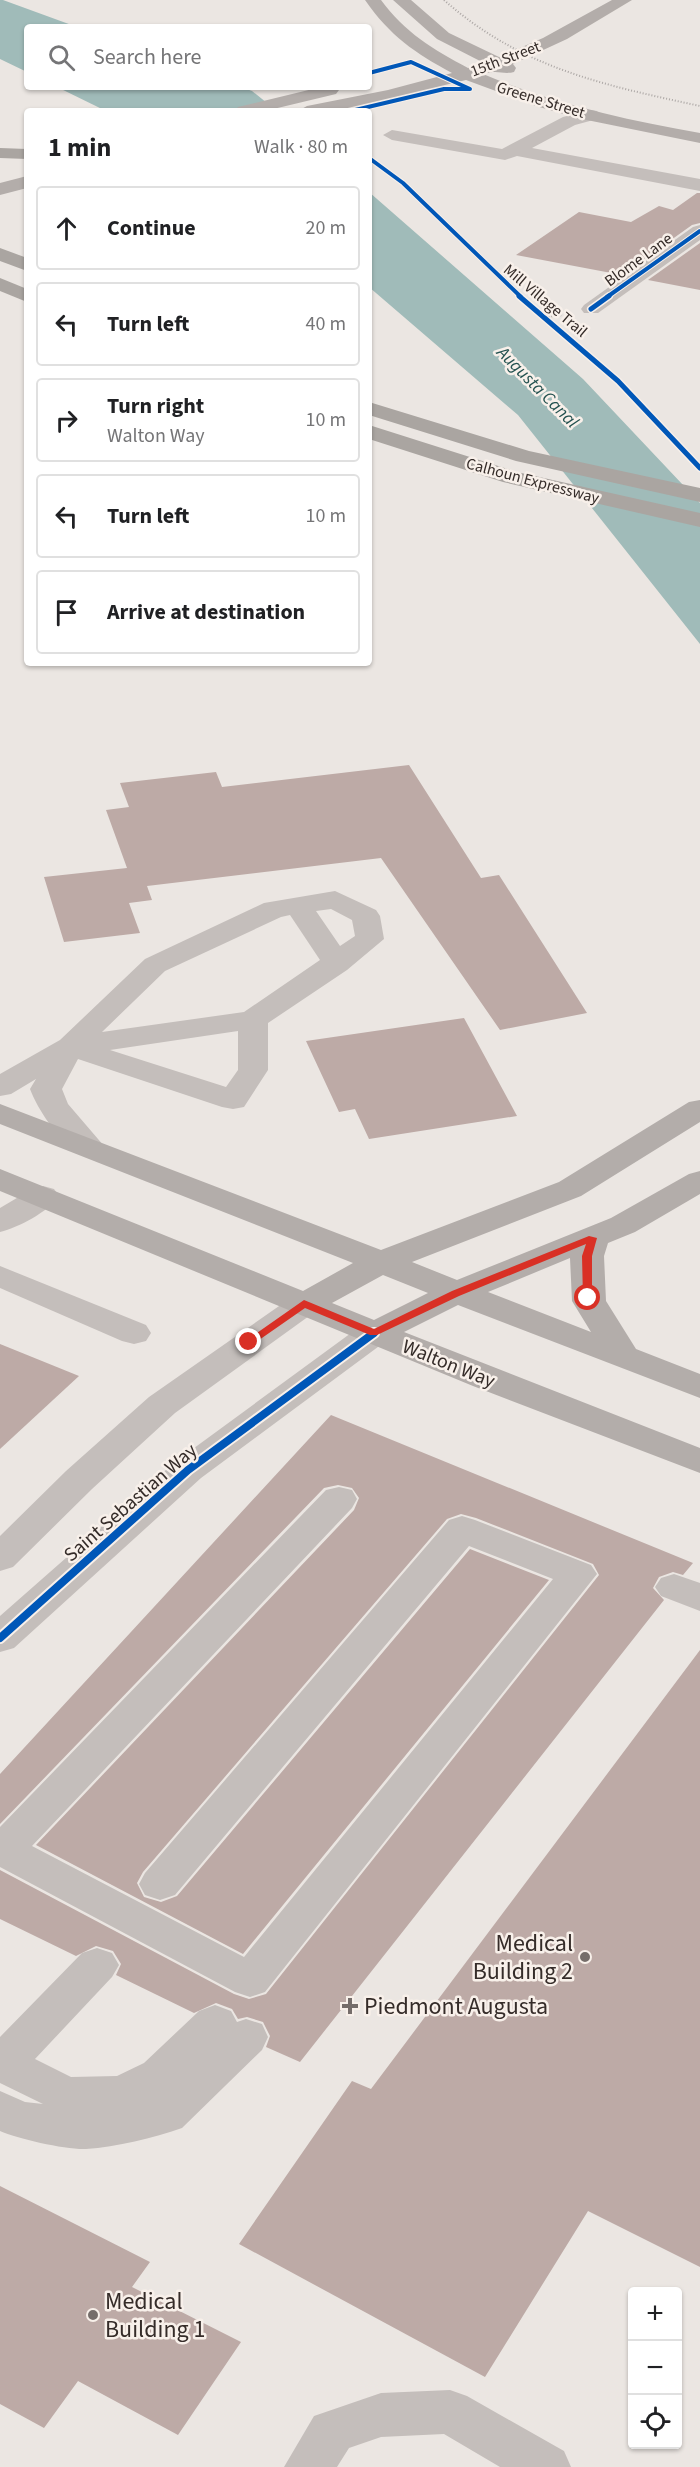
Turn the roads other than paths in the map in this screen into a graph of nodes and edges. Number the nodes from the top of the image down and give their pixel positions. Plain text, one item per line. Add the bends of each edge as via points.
1 (373, 0) edge
2 (401, 0) edge
3 (624, 0) edge
4 (498, 41) dead end
5 (474, 50) junction
6 (443, 61) junction
7 (498, 63) junction
8 (467, 73) junction
9 (528, 76) dead end
10 (372, 79) edge
11 (330, 90) edge
12 (606, 102) dead end
13 (256, 108) edge
14 (320, 108) edge
15 (591, 115) junction
16 (700, 122) edge
17 (392, 135) dead end
18 (700, 138) edge
19 (515, 150) junction
20 (0, 153) edge
21 (24, 154) edge
22 (24, 167) edge
23 (0, 173) edge
24 (24, 183) edge
25 (700, 185) edge
26 (0, 189) edge
27 (700, 231) edge
28 (0, 254) edge
29 (24, 265) edge
30 (0, 284) edge
31 (24, 295) edge
32 (591, 309) dead end
33 (372, 409) edge
34 (372, 433) edge
35 (700, 495) edge
36 (700, 520) edge
37 (298, 905) junction
38 (337, 964) junction
39 (253, 1020) junction
40 (71, 1046) junction
41 (0, 1087) edge
42 (700, 1109) edge
43 (0, 1113) edge
44 (88, 1146) junction
45 (0, 1179) edge
46 (700, 1181) edge
47 (43, 1196) junction
48 (0, 1222) edge
49 (592, 1238) junction
50 (379, 1263) junction
51 (0, 1276) edge
52 (455, 1293) junction
53 (304, 1304) junction
54 (134, 1333) dead end
55 (374, 1333) junction
56 (624, 1358) junction
57 (700, 1387) edge
58 (700, 1461) edge
59 (339, 1499) dead end
60 (0, 1558) edge
61 (0, 1638) edge
62 (160, 1884) dead end
63 (97, 1965) dead end
64 (1, 2063) edge
65 (0, 2110) edge
66 (309, 2467) edge
67 (546, 2467) edge

1 - 6 main road, Greene Street via 398,31
2 - 5 main road, Greene Street via 444,36
3 - 7 main road, 15th Street via 560,36
4 - 5 main road, 15th Street
5 - 6 main road, 15th Street
5 - 7 main road, Greene Street
6 - 8 main road, Greene Street
6 - 10 main road, 15th Street
7 - 8 main road, 15th Street
7 - 9 main road, Greene Street
8 - 14 main road, 15th Street
8 - 15 main road, Greene Street
11 - 13 main road
12 - 16 main road, Greene Street
15 - 18 main road, Greene Street
15 - 19 street via 569,121
17 - 19 street via 505,155
19 - 25 street
20 - 21 highway
22 - 23 main road
24 - 26 main road
27 - 32 street, Blome Lane
28 - 29 highway
30 - 31 highway
33 - 35 highway, Calhoun Expressway via 524,456
34 - 36 highway, Calhoun Expressway via 510,477
37 - 38 street
37 - 38 street via 335,900 366,916 370,939
37 - 40 street via 274,909 155,965
38 - 39 street
39 - 40 street
39 - 40 street via 253,1070 234,1100
40 - 41 street
40 - 44 street via 46,1089 53,1107
42 - 50 main road via 570,1189
43 - 44 main road
44 - 50 main road
45 - 47 main road, Walton Way
46 - 49 main road, Saint Sebastian Way
47 - 48 street
47 - 53 main road, Walton Way
49 - 52 main road, Saint Sebastian Way
49 - 56 main road via 587,1256 589,1301
50 - 52 main road
50 - 53 main road
51 - 54 street
52 - 55 main road, Saint Sebastian Way
52 - 56 main road
53 - 55 main road, Walton Way
53 - 60 street via 162,1405
55 - 58 main road, Walton Way
55 - 61 street, Saint Sebastian Way via 188,1470
56 - 57 main road
59 - 62 street via 3,1850 250,1980 578,1574 462,1529
63 - 64 street
64 - 65 street via 66,2095 122,2094 160,2076 230,2030 166,2115 85,2130 18,2120
66 - 67 street via 332,2432 381,2415 450,2412

